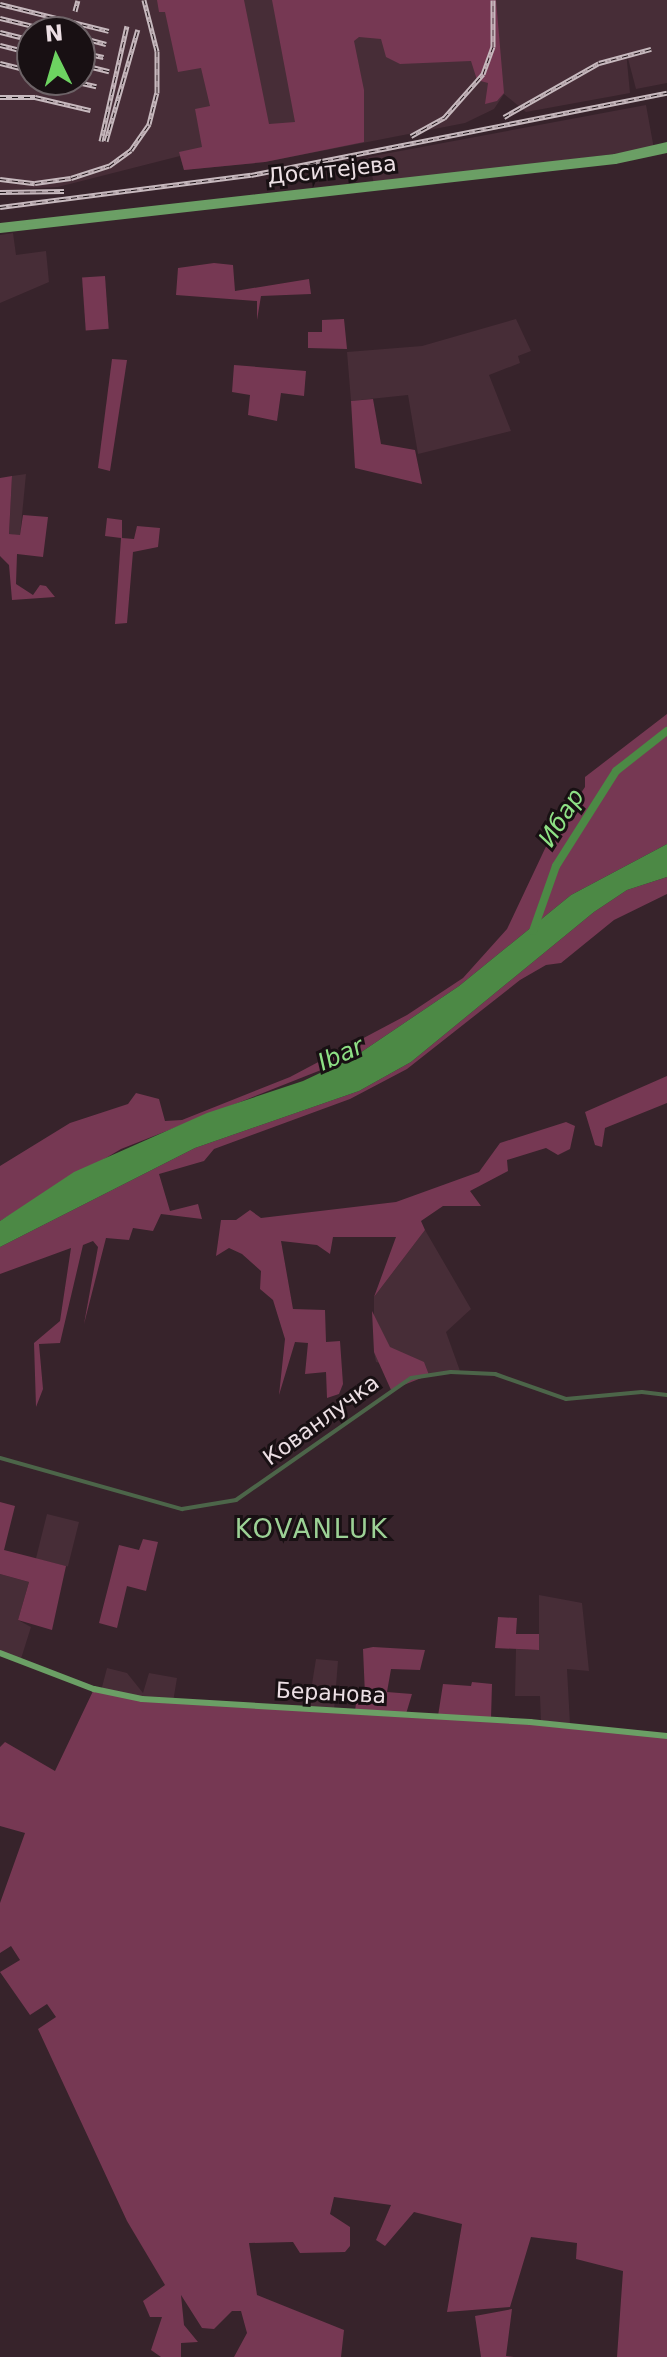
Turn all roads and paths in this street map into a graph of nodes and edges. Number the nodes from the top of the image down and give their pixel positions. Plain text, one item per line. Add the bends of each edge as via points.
1 (667, 147) edge
2 (0, 228) edge
3 (667, 1395) edge
4 (0, 1458) edge
5 (0, 1653) edge
6 (667, 1736) edge

1 - 2 main road, Доситејева via 615,161
3 - 4 street, Кованлучка via 566,1399 495,1374 460,1371 411,1378 236,1500 182,1509
5 - 6 main road, Беранова via 94,1689 142,1699 530,1722

